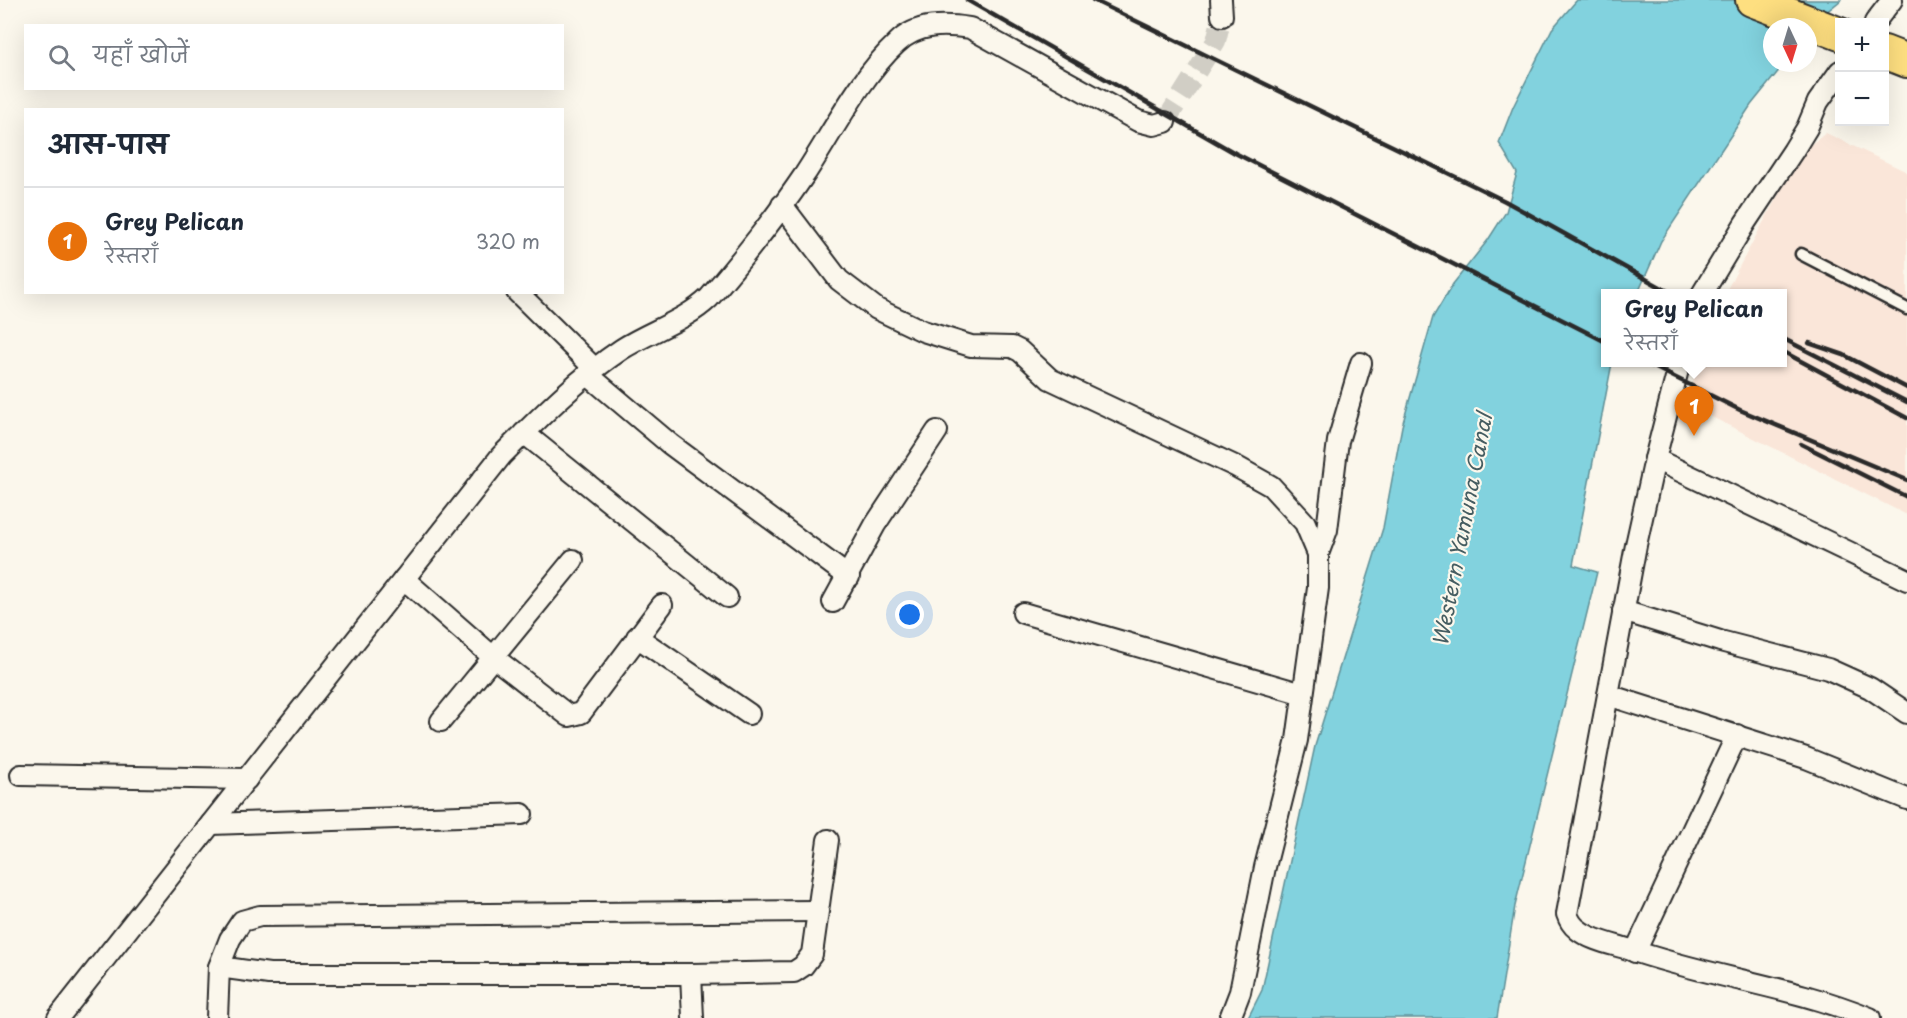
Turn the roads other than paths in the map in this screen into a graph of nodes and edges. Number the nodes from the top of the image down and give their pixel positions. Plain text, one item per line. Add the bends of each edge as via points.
1 (1752, 0) edge
2 (1892, 0) edge
3 (1878, 18) edge
4 (1835, 32) edge
5 (1838, 72) edge
6 (1165, 122) dead end
7 (782, 205) junction
8 (1801, 254) dead end
9 (1705, 289) edge
10 (519, 294) edge
11 (1907, 309) edge
12 (1362, 363) dead end
13 (1679, 367) edge
14 (590, 371) junction
15 (937, 431) dead end
16 (524, 433) junction
17 (1655, 459) junction
18 (1317, 554) junction
19 (573, 560) dead end
20 (849, 577) junction
21 (404, 579) junction
22 (1907, 580) edge
23 (727, 597) dead end
24 (833, 602) dead end
25 (662, 604) dead end
26 (1623, 611) junction
27 (1023, 613) dead end
28 (637, 637) junction
29 (493, 657) junction
30 (1303, 694) junction
31 (1608, 695) junction
32 (1907, 713) edge
33 (749, 714) dead end
34 (441, 721) dead end
35 (1737, 735) junction
36 (21, 775) dead end
37 (247, 779) junction
38 (1907, 800) edge
39 (522, 814) dead end
40 (211, 824) junction
41 (828, 840) dead end
42 (817, 911) junction
43 (1635, 952) junction
44 (219, 967) junction
45 (691, 974) junction
46 (1844, 1013) edge
47 (58, 1018) edge
48 (217, 1018) edge
49 (693, 1018) edge
50 (1230, 1018) edge
51 (1870, 1018) edge

1 - 4 main road
2 - 3 street
5 - 9 street
6 - 7 street via 1138,122 970,27 944,24 915,31 897,42 860,88
7 - 14 street via 700,307 644,335
7 - 18 street via 852,293 923,331 971,346 1012,347 1050,379 1237,467 1270,486 1291,505 1305,523
8 - 11 lane
10 - 14 street
12 - 18 street via 1338,441 1327,530
13 - 17 street
14 - 16 street
14 - 20 street via 670,444
15 - 20 street via 875,525
16 - 21 street via 501,456
16 - 23 street
17 - 22 street
17 - 26 street
18 - 30 street via 1318,588
19 - 29 street
20 - 24 street
21 - 29 street
21 - 37 street
25 - 28 street
26 - 31 street
26 - 32 street via 1720,642 1828,669 1870,688
27 - 30 street
28 - 29 street via 581,713 572,717
28 - 33 street
29 - 34 street
30 - 50 street via 1297,740 1265,867 1240,992
31 - 35 street
31 - 43 street via 1567,914 1570,922 1585,934
35 - 38 street via 1806,758
35 - 43 street
36 - 37 street
37 - 40 street
39 - 40 street
40 - 47 street
41 - 42 street
42 - 44 street via 260,916 242,921 237,927
42 - 45 street via 812,954 799,969 787,973
43 - 46 street
44 - 45 street via 269,974
44 - 48 street
45 - 49 street
46 - 51 street

